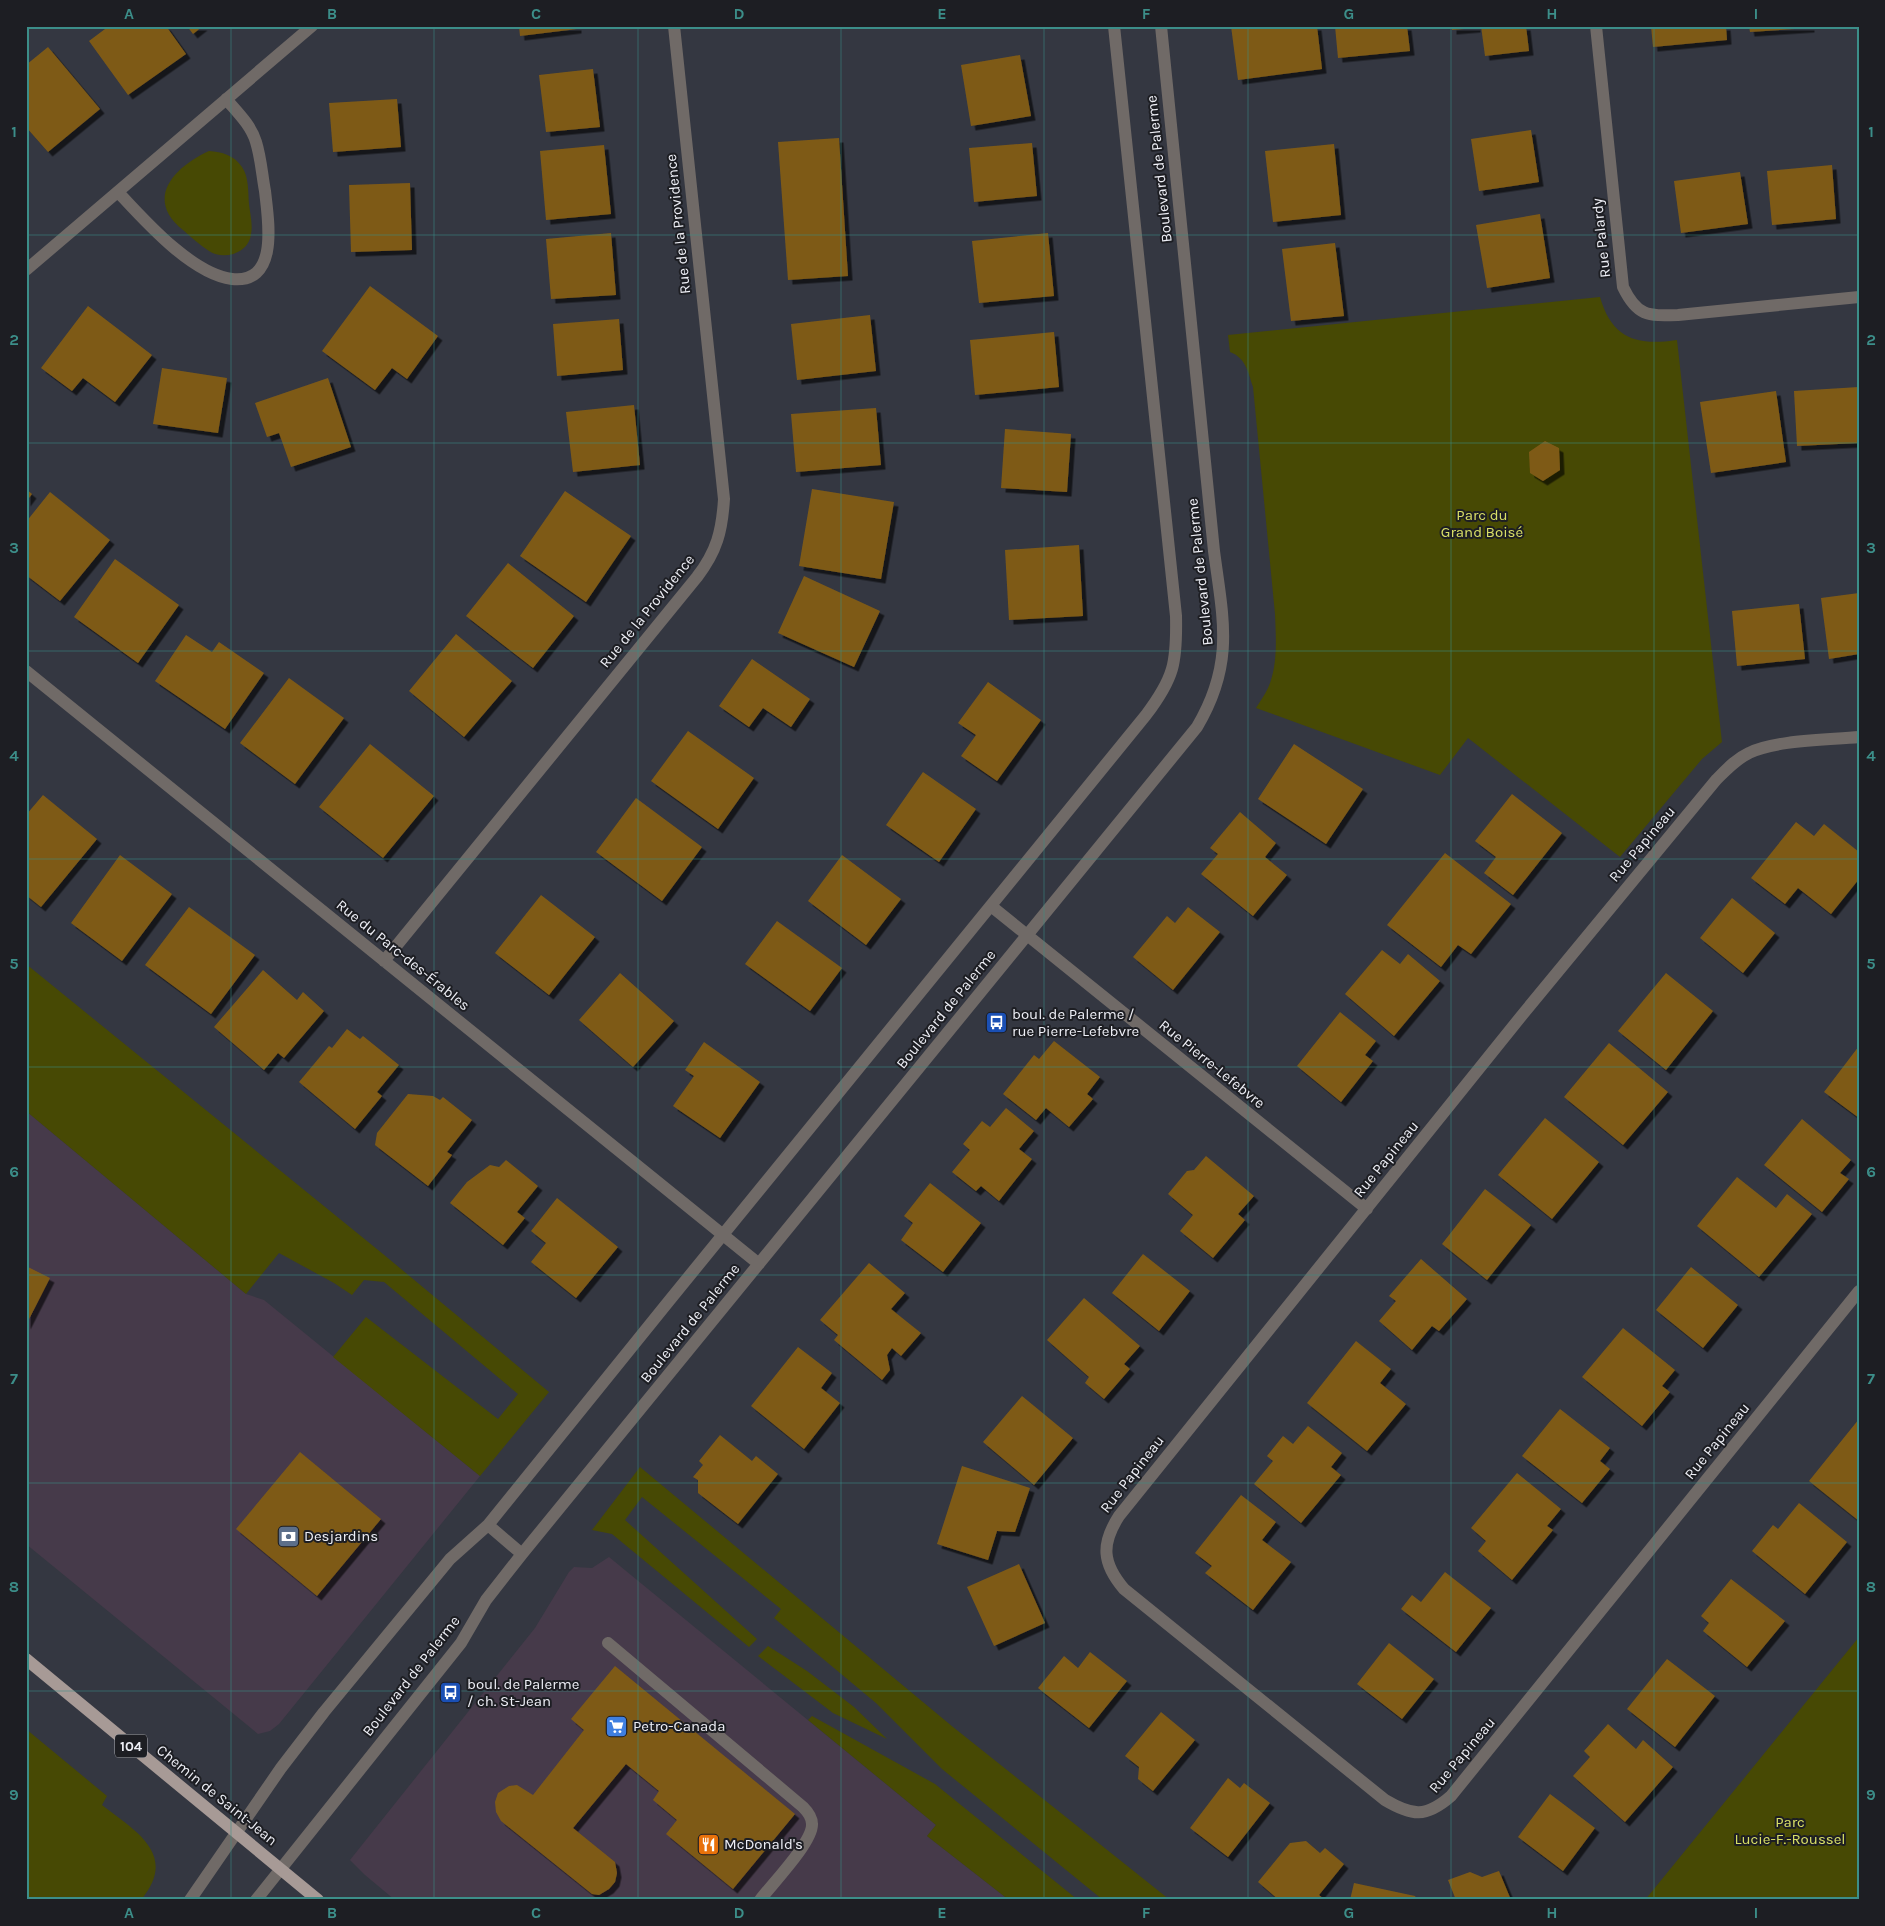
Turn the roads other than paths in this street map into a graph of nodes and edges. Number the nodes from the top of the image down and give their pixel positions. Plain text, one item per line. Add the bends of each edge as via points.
1 (312, 26) edge
2 (674, 26) edge
3 (1114, 26) edge
4 (1160, 26) edge
5 (1596, 26) edge
6 (226, 99) junction
7 (119, 193) junction
8 (26, 270) edge
9 (1859, 297) edge
10 (26, 671) edge
11 (1859, 737) edge
12 (991, 906) junction
13 (1027, 935) junction
14 (384, 961) junction
15 (1367, 1209) junction
16 (722, 1233) junction
17 (759, 1264) junction
18 (1859, 1291) edge
19 (488, 1525) junction
20 (522, 1554) junction
21 (608, 1643) dead end
22 (26, 1659) edge
23 (237, 1833) junction
24 (281, 1868) junction
25 (190, 1900) edge
26 (256, 1900) edge
27 (318, 1900) edge
28 (760, 1900) edge

1 - 6 street
2 - 14 street, Rue de la Providence via 724,499 720,536 697,577
3 - 12 street, Boulevard de Palerme via 1176,616 1174,667 1164,691 1146,716
4 - 13 street, Boulevard de Palerme via 1214,551 1224,620 1224,646 1216,690 1198,727
5 - 9 street, Rue Palardy via 1623,287 1631,304 1656,316 1678,316
6 - 7 street
6 - 7 street via 247,124 260,157 269,240 259,269 248,277 233,279 200,266 163,239
7 - 8 street
10 - 14 street, Rue du Parc-des-Érables
11 - 15 street, Rue Papineau via 1767,747 1749,752 1716,780
12 - 13 street, Rue Pierre-Lefebvre
12 - 16 street, Boulevard de Palerme
13 - 15 street, Rue Pierre-Lefebvre
13 - 17 street, Boulevard de Palerme
14 - 16 street, Rue du Parc-des-Érables
15 - 18 street, Rue Papineau via 1119,1516 1109,1531 1106,1548 1108,1564 1124,1589 1385,1800 1411,1812 1439,1807 1451,1796
16 - 17 street, Rue du Parc-des-Érables
16 - 19 street, Boulevard de Palerme
17 - 20 street, Boulevard de Palerme
19 - 20 street
19 - 23 street, Boulevard de Palerme via 450,1559 324,1712
20 - 24 street, Boulevard de Palerme via 486,1600 461,1643
21 - 28 street via 811,1816 812,1825 806,1843
22 - 23 main road, Chemin de Saint-Jean / 104
23 - 24 main road, Chemin de Saint-Jean / 104
23 - 25 street, Boulevard de Palerme
24 - 26 street, Boulevard de Palerme
24 - 27 main road, Chemin de Saint-Jean / 104

